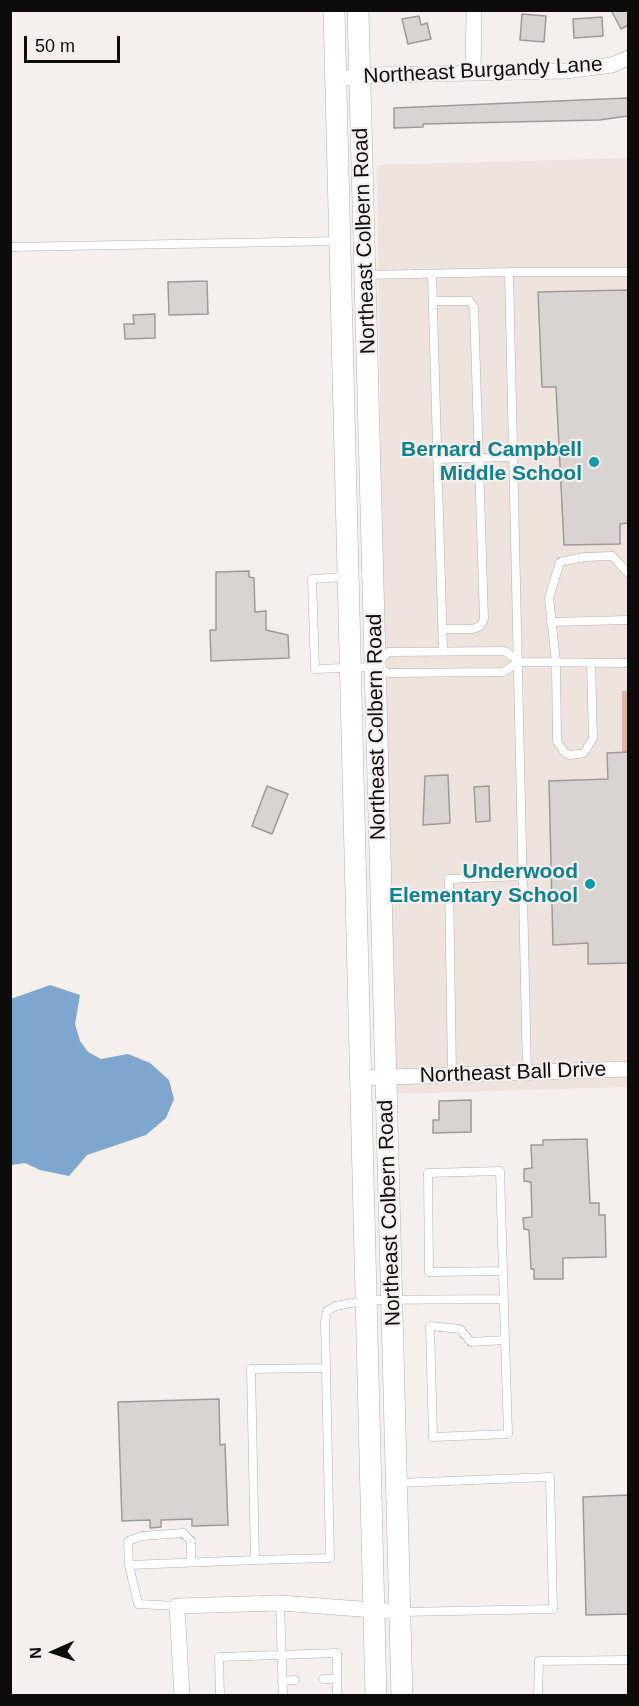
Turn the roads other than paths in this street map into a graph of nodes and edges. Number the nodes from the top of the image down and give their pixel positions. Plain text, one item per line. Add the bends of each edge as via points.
1 (334, 10) edge
2 (358, 10) edge
3 (474, 14) dead end
4 (628, 58) edge
5 (473, 73) junction
6 (361, 78) junction
7 (336, 79) junction
8 (340, 241) junction
9 (10, 248) edge
10 (509, 272) junction
11 (628, 272) edge
12 (432, 274) junction
13 (366, 275) junction
14 (433, 301) junction
15 (514, 457) junction
16 (479, 458) junction
17 (437, 459) junction
18 (628, 573) edge
19 (348, 577) junction
20 (551, 617) junction
21 (628, 620) edge
22 (442, 629) junction
23 (443, 652) junction
24 (519, 662) junction
25 (556, 662) junction
26 (591, 663) junction
27 (628, 663) edge
28 (375, 667) junction
29 (351, 668) junction
30 (523, 876) junction
31 (628, 1069) edge
32 (527, 1072) junction
33 (452, 1075) junction
34 (361, 1078) junction
35 (386, 1078) junction
36 (503, 1271) junction
37 (392, 1299) junction
38 (503, 1299) junction
39 (366, 1300) junction
40 (505, 1340) junction
41 (326, 1368) junction
42 (398, 1483) junction
43 (255, 1560) junction
44 (191, 1562) junction
45 (129, 1565) junction
46 (280, 1602) junction
47 (177, 1606) junction
48 (374, 1609) junction
49 (401, 1611) junction
50 (282, 1655) junction
51 (628, 1660) edge
52 (337, 1679) junction
53 (295, 1680) dead end
54 (323, 1680) dead end
55 (282, 1681) junction
56 (182, 1695) edge
57 (220, 1695) edge
58 (283, 1695) edge
59 (337, 1695) edge
60 (376, 1695) edge
61 (402, 1695) edge
62 (538, 1695) edge

1 - 7 main road, Northeast Colbern Road
2 - 6 main road, Northeast Colbern Road
3 - 5 street
4 - 5 street, Northeast Burgandy Lane via 612,65 566,71
5 - 6 street, Northeast Burgandy Lane
6 - 7 street, Northeast Burgandy Lane
6 - 13 main road, Northeast Colbern Road
7 - 8 main road, Northeast Colbern Road
8 - 9 lane
8 - 19 main road, Northeast Colbern Road
10 - 11 lane
10 - 12 lane
10 - 15 lane
12 - 13 lane
12 - 14 lane
13 - 28 main road, Northeast Colbern Road
14 - 16 lane via 470,301 474,308
14 - 17 lane
15 - 16 lane
15 - 24 lane
16 - 17 lane
16 - 22 lane via 484,619 473,629
17 - 22 lane
18 - 20 lane via 612,556 560,562 549,598
19 - 29 main road, Northeast Colbern Road
19 - 29 lane via 312,579 315,669
20 - 21 lane
20 - 25 lane
22 - 23 lane
23 - 24 lane via 505,651
23 - 28 lane via 388,652
24 - 25 lane
24 - 28 lane via 503,672 389,673
24 - 30 lane
25 - 26 lane
25 - 26 lane via 557,741 565,753 577,755 590,747 593,738
26 - 27 lane
28 - 29 lane
28 - 35 main road, Northeast Colbern Road
29 - 34 main road, Northeast Colbern Road
30 - 32 lane
30 - 33 lane via 449,879
31 - 32 street, Northeast Ball Drive
32 - 33 street, Northeast Ball Drive
33 - 35 street, Northeast Ball Drive
34 - 35 street, Northeast Ball Drive
34 - 39 main road, Northeast Colbern Road
35 - 37 main road, Northeast Colbern Road
36 - 36 lane via 500,1171 428,1173 429,1272
36 - 38 lane
37 - 38 lane
37 - 39 lane
37 - 42 main road, Northeast Colbern Road
38 - 40 lane
39 - 41 lane via 327,1311
39 - 48 main road, Northeast Colbern Road
40 - 40 lane via 508,1434 433,1437 430,1326 460,1329 471,1342
41 - 43 lane via 330,1558
41 - 43 lane via 250,1369
42 - 49 main road, Northeast Colbern Road
42 - 49 lane via 550,1477 553,1598 553,1609
43 - 44 lane
44 - 45 lane
44 - 45 lane via 191,1541 183,1533 129,1540
45 - 47 lane via 138,1604
46 - 47 street
46 - 48 street
46 - 50 lane
47 - 56 street
48 - 49 street
48 - 60 main road, Northeast Colbern Road
49 - 61 main road, Northeast Colbern Road
50 - 52 lane via 337,1653
50 - 55 lane
50 - 57 lane via 219,1657
51 - 62 lane via 539,1661
52 - 54 lane
52 - 59 lane
53 - 55 lane
55 - 58 lane

